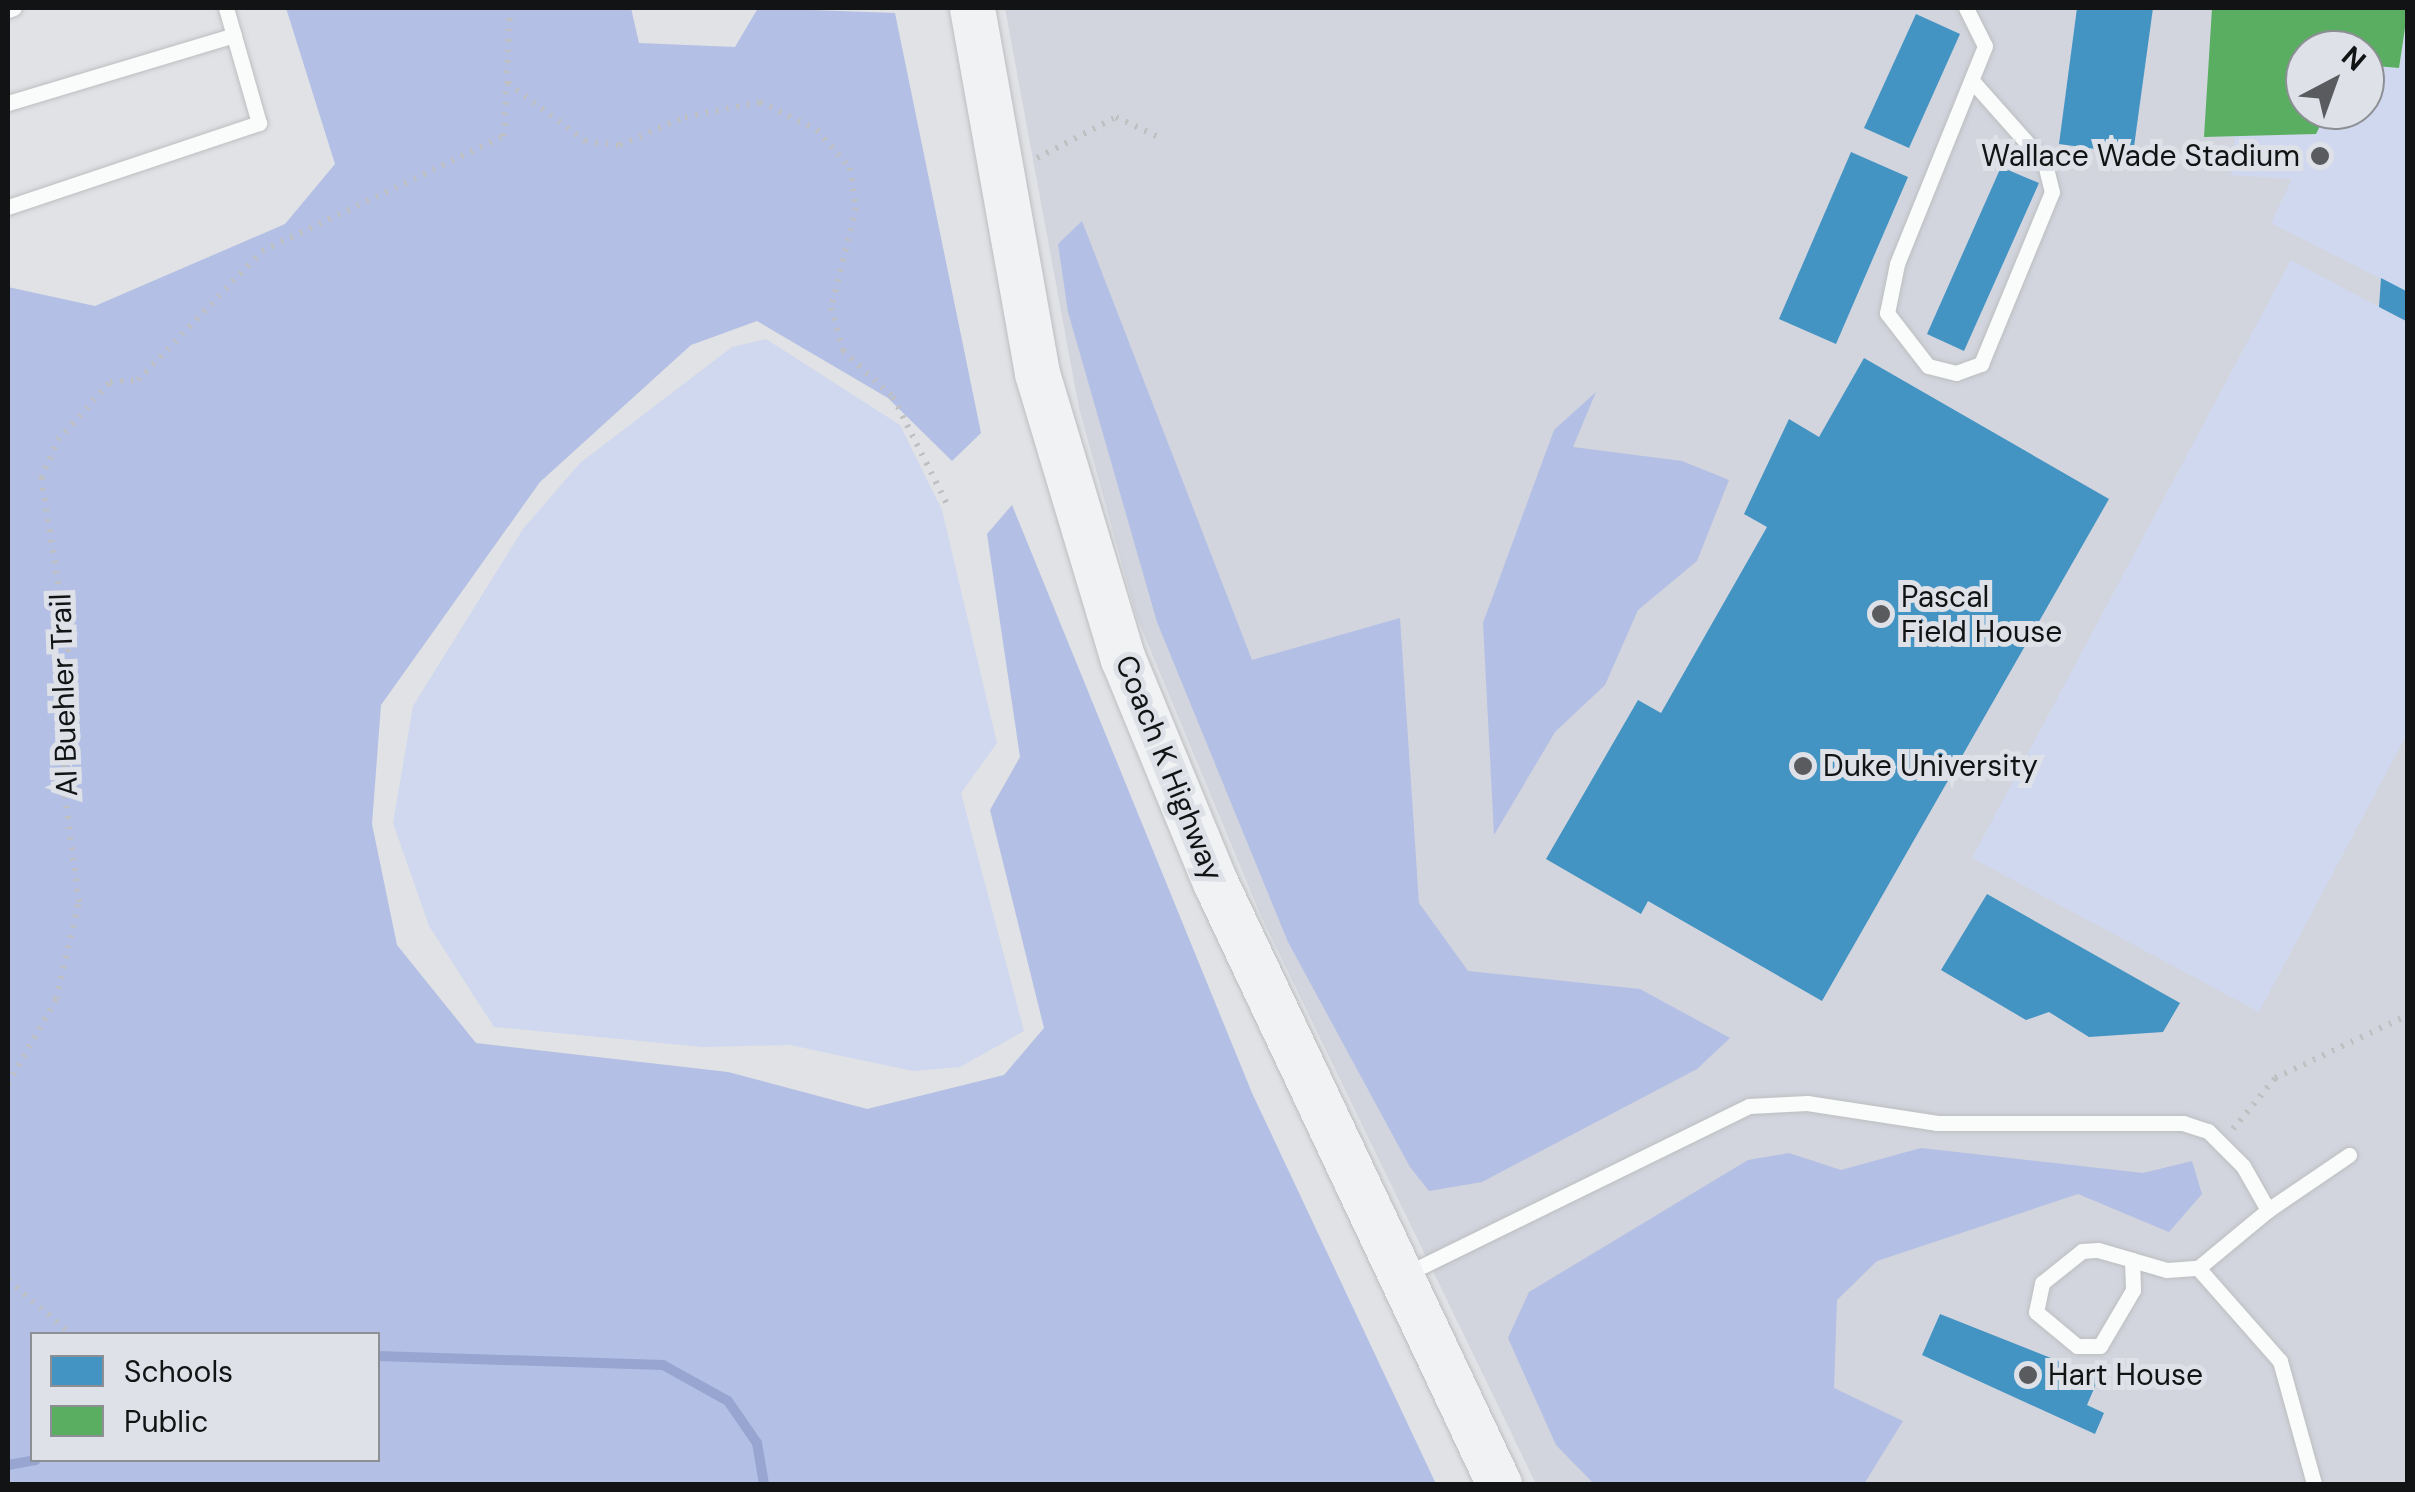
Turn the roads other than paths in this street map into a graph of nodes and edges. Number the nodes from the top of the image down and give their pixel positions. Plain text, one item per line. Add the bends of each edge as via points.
1 (226, 8) edge
2 (972, 8) edge
3 (1966, 8) edge
4 (234, 34) junction
5 (1974, 82) junction
6 (8, 103) edge
7 (8, 207) edge
8 (2349, 1155) dead end
9 (2268, 1210) junction
10 (2132, 1260) junction
11 (2198, 1268) junction
12 (1401, 1276) junction
13 (1469, 1422) junction
14 (1499, 1484) edge
15 (1529, 1484) edge
16 (2314, 1484) edge

1 - 4 lane
2 - 12 main road, Coach K Highway via 996,180 1036,373 1123,659 1215,882
3 - 5 lane via 1986,46
4 - 6 lane
4 - 7 lane via 259,123
5 - 5 lane via 1898,264 1887,313 1928,366 1956,373 1981,364 2052,192 2046,163
8 - 9 lane
9 - 11 lane
9 - 12 lane via 2224,1146 2183,1123 1937,1123 1807,1103 1749,1106
10 - 10 lane via 2082,1251 2042,1283 2036,1312 2077,1346 2100,1346 2133,1290
10 - 11 lane
11 - 16 lane via 2280,1361
12 - 13 main road, Coach K Highway
13 - 14 main road, Coach K Highway
13 - 15 main road

